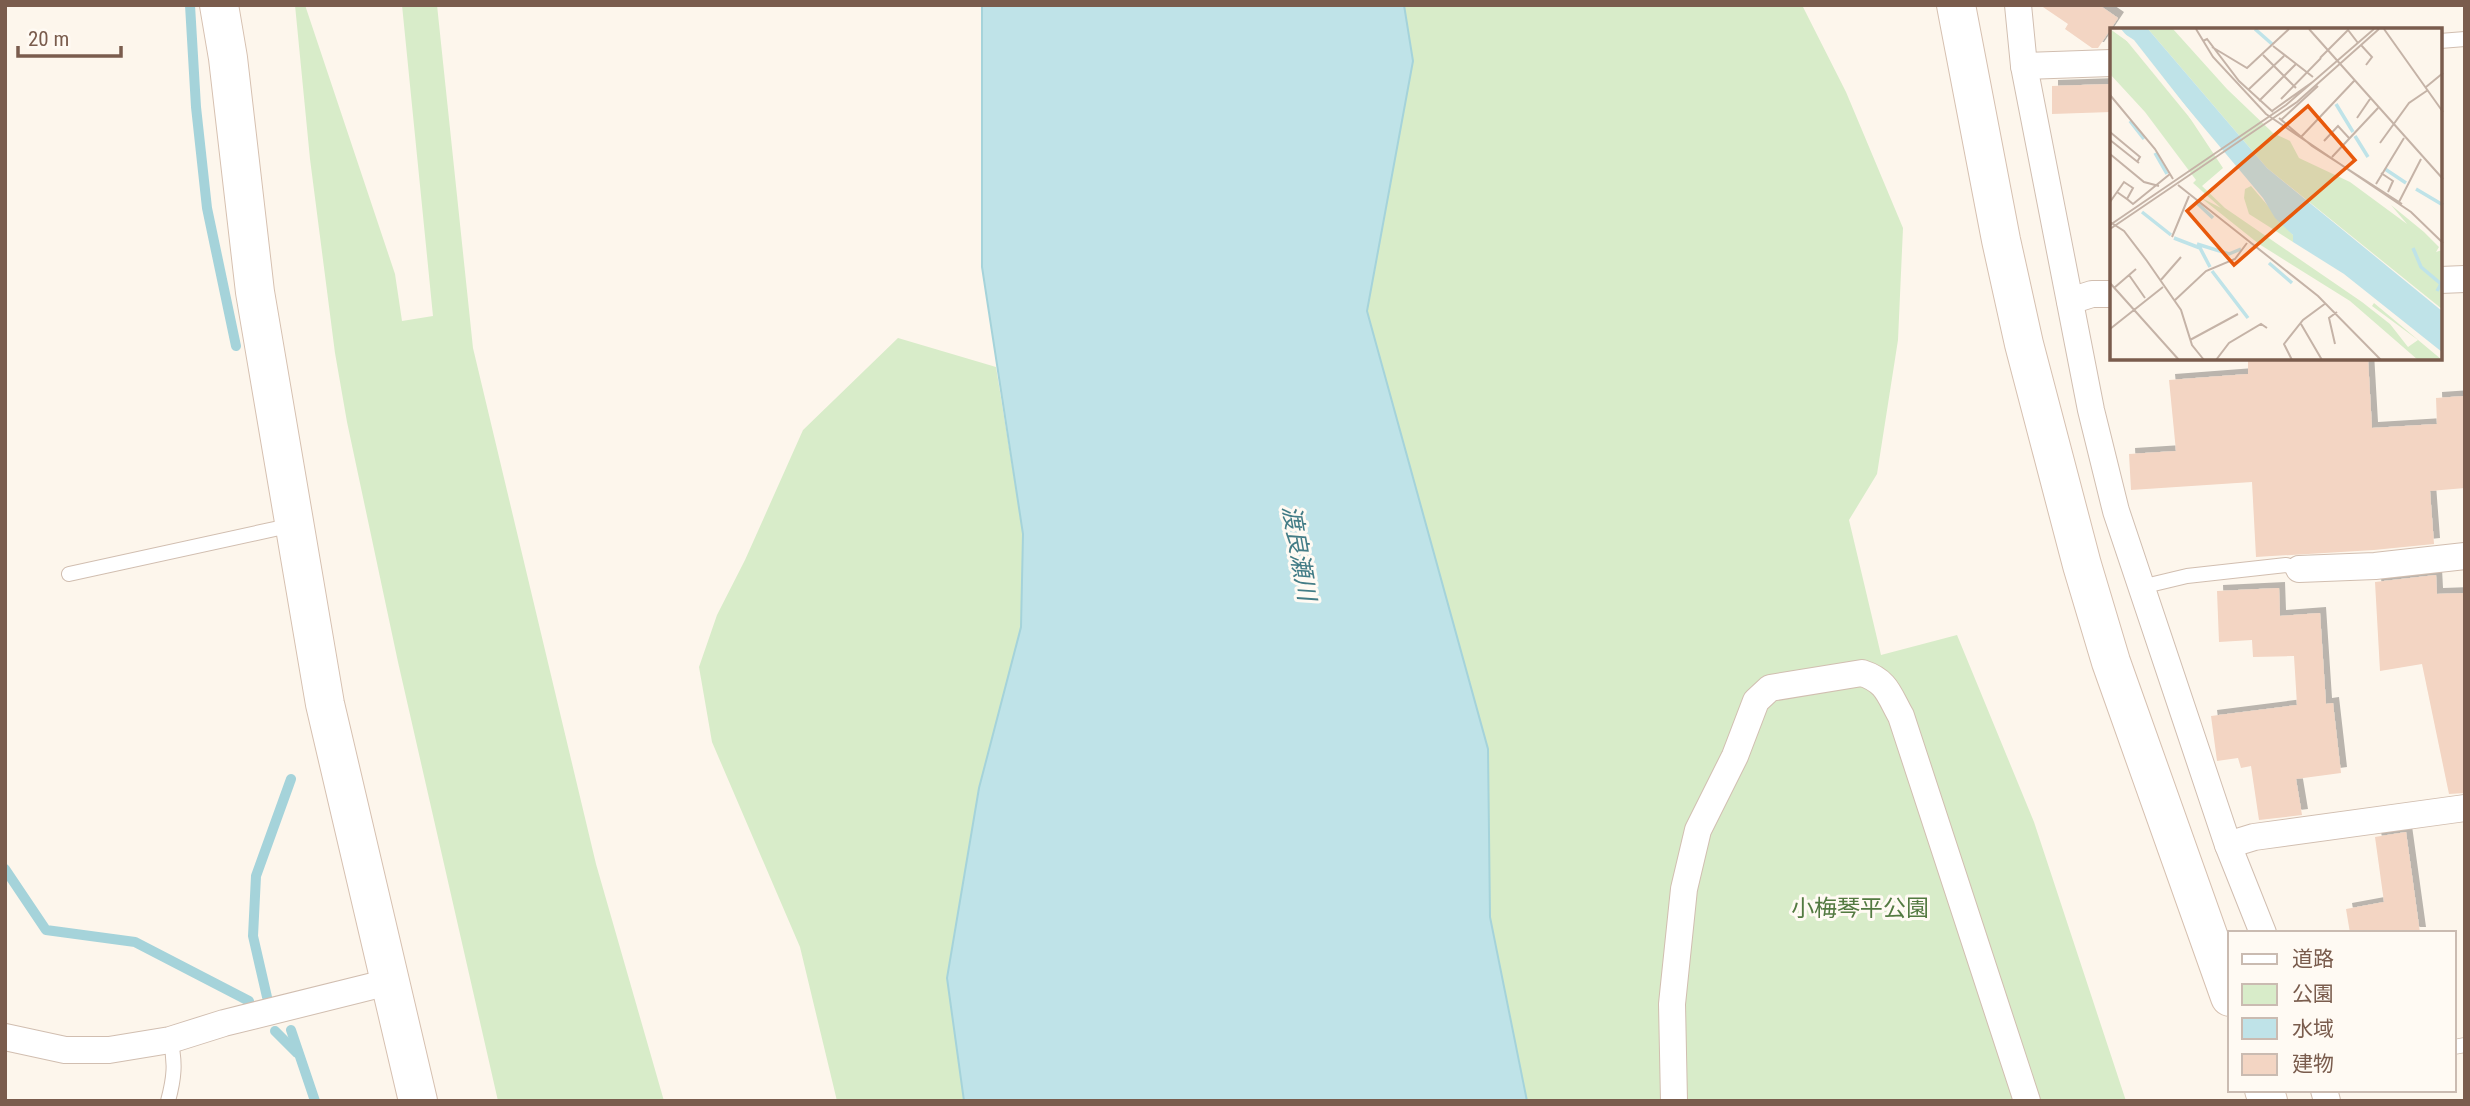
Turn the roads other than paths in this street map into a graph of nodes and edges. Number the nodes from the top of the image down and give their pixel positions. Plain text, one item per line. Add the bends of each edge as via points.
1 (219, 5) edge
2 (1956, 5) edge
3 (2018, 5) edge
4 (2465, 39) edge
5 (2442, 41) edge
6 (2110, 63) edge
7 (2024, 66) junction
8 (2465, 279) edge
9 (2442, 280) edge
10 (2110, 294) edge
11 (2070, 302) junction
12 (295, 524) junction
13 (2465, 556) edge
14 (2299, 569) joint
15 (69, 573) dead end
16 (2141, 587) junction
17 (2465, 808) edge
18 (2228, 845) junction
19 (2262, 931) edge
20 (389, 982) junction
21 (2228, 991) edge
22 (5, 1037) edge
23 (170, 1040) junction
24 (168, 1101) edge
25 (418, 1101) edge
26 (1674, 1101) edge
27 (2027, 1101) edge

1 - 12 street via 255,292
2 - 21 street via 1978,133 2024,344 2082,565 2111,662
3 - 7 street
4 - 5 lane
6 - 7 street
7 - 11 street
8 - 9 street
10 - 11 street via 2092,294
11 - 16 street via 2091,410
12 - 15 lane
12 - 20 street via 325,704
13 - 14 street
14 - 16 lane via 2286,565 2187,576
16 - 18 street
17 - 18 street via 2254,837
18 - 19 street
20 - 23 street
20 - 25 street
22 - 23 street via 65,1050 108,1050
23 - 24 lane via 175,1067
26 - 27 street via 1672,1004 1684,888 1698,830 1763,693 1770,688 1862,673 1884,685 1901,716

